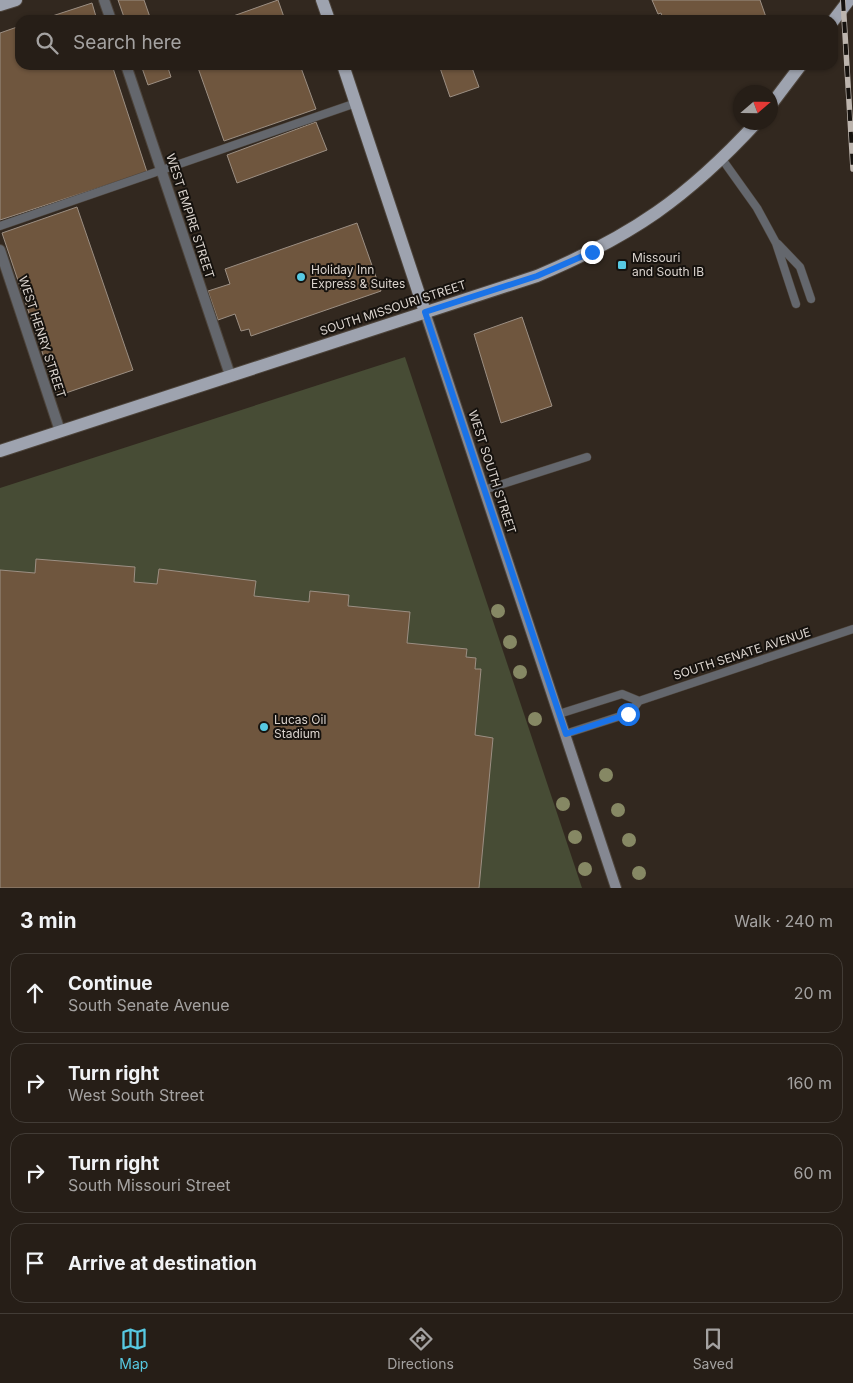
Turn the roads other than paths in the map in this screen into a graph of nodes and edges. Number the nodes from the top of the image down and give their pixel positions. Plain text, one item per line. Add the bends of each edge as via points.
1 (16, 0) edge
2 (104, 0) edge
3 (322, 0) edge
4 (849, 0) edge
5 (0, 5) edge
6 (109, 15) edge
7 (326, 15) edge
8 (838, 15) edge
9 (128, 70) edge
10 (345, 70) edge
11 (797, 70) edge
12 (778, 95) edge
13 (356, 103) junction
14 (749, 130) edge
15 (722, 159) junction
16 (162, 171) junction
17 (0, 226) edge
18 (776, 242) junction
19 (0, 250) edge
20 (810, 299) dead end
21 (796, 304) dead end
22 (425, 312) junction
23 (230, 375) junction
24 (60, 431) junction
25 (0, 451) edge
26 (587, 457) dead end
27 (484, 490) junction
28 (853, 629) edge
29 (639, 701) junction
30 (559, 714) junction
31 (566, 734) junction
32 (616, 888) edge

1 - 5 main road
2 - 6 street
3 - 7 main road
4 - 8 main road
9 - 16 street, WEST EMPIRE STREET
10 - 13 main road, WEST SOUTH STREET
11 - 12 main road
13 - 16 lane
13 - 22 main road, WEST SOUTH STREET
14 - 15 main road, SOUTH MISSOURI STREET
15 - 18 lane via 757,208
15 - 22 main road, SOUTH MISSOURI STREET via 663,209 612,241 537,276
16 - 17 lane
16 - 23 street, WEST EMPIRE STREET
18 - 20 lane via 800,267
18 - 21 lane
19 - 24 street, WEST HENRY STREET
22 - 23 main road, SOUTH MISSOURI STREET
22 - 27 main road, WEST SOUTH STREET
23 - 24 main road, SOUTH MISSOURI STREET
24 - 25 main road, SOUTH MISSOURI STREET
26 - 27 lane
27 - 30 main road, WEST SOUTH STREET
28 - 29 lane, SOUTH SENATE AVENUE
29 - 30 lane via 622,694
29 - 31 lane, SOUTH SENATE AVENUE via 630,714
30 - 31 main road, WEST SOUTH STREET
31 - 32 main road, WEST SOUTH STREET

